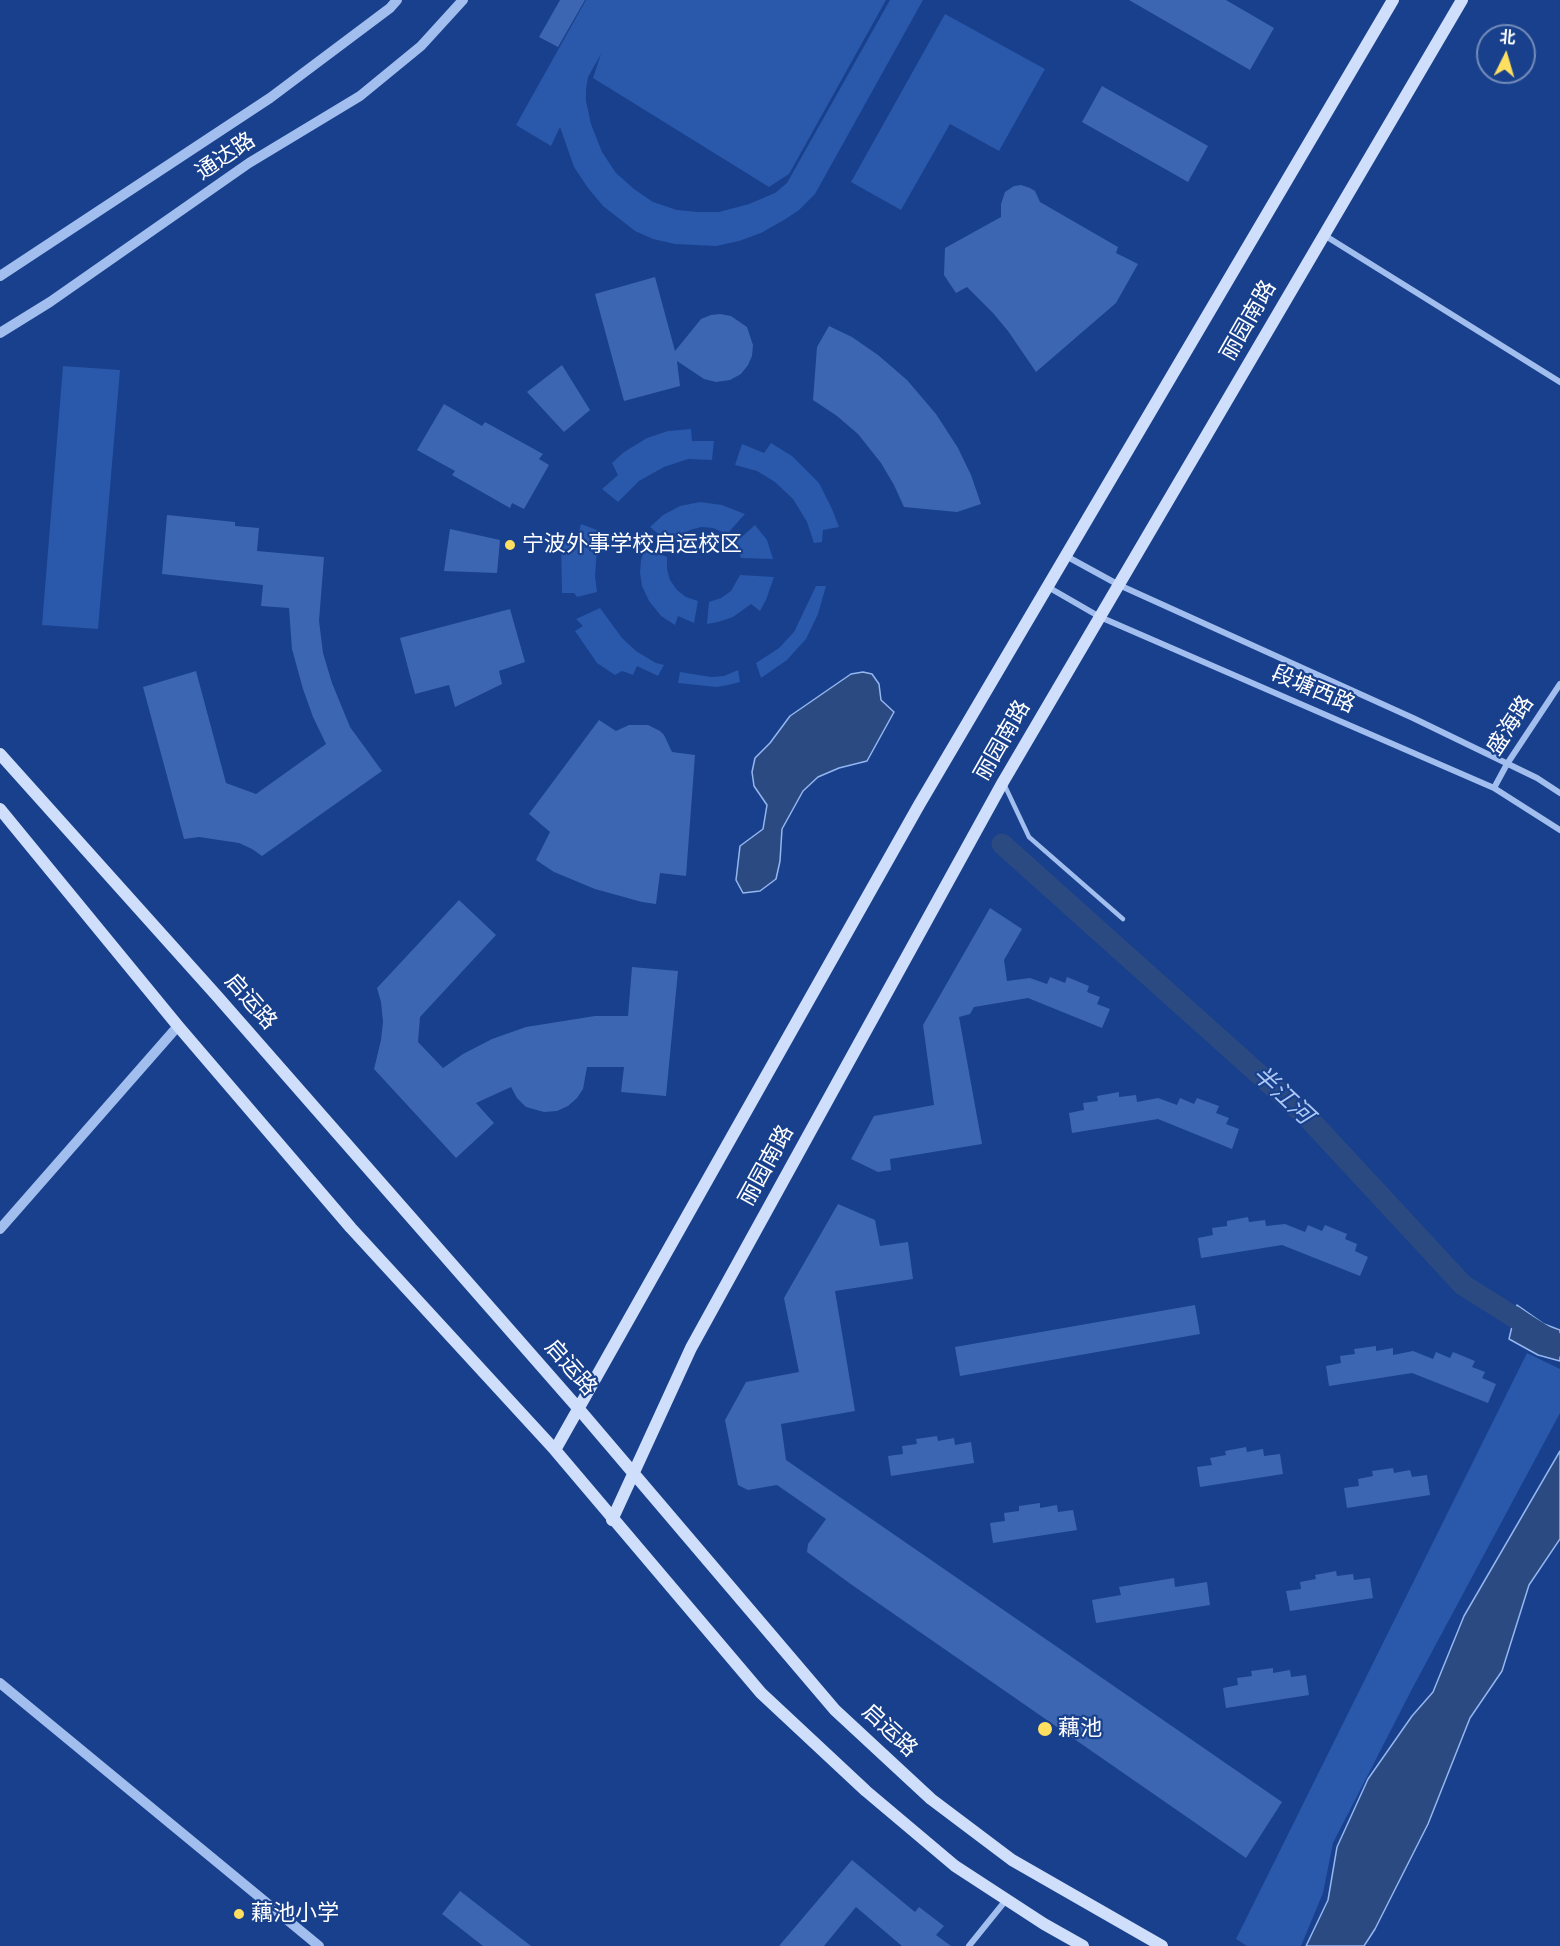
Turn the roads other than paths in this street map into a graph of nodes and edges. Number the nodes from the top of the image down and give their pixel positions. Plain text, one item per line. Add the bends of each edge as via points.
1 (397, 0) edge
2 (463, 0) edge
3 (1393, 0) edge
4 (1462, 0) edge
5 (1324, 235) junction
6 (0, 276) edge
7 (0, 333) edge
8 (1560, 382) edge
9 (1066, 556) junction
10 (1119, 585) junction
11 (1048, 587) junction
12 (1100, 617) junction
13 (1560, 684) edge
14 (0, 754) edge
15 (1507, 764) junction
16 (1003, 782) junction
17 (1494, 788) junction
18 (1560, 793) edge
19 (0, 809) edge
20 (1560, 830) edge
21 (1123, 919) dead end
22 (178, 1026) junction
23 (0, 1229) edge
24 (578, 1408) junction
25 (555, 1450) junction
26 (633, 1472) junction
27 (612, 1520) junction
28 (0, 1683) edge
29 (1006, 1900) junction
30 (319, 1946) edge
31 (969, 1946) edge
32 (1083, 1946) edge
33 (1162, 1946) edge

1 - 6 street, 通达路 via 270,98
2 - 7 street, 通达路 via 421,46 360,96 249,163
3 - 9 main road, 丽园南路
4 - 5 main road, 丽园南路
5 - 8 street
5 - 10 main road, 丽园南路
9 - 10 street, 段塘西路
9 - 11 main road, 丽园南路
10 - 12 main road, 丽园南路
10 - 15 street, 段塘西路
11 - 12 street, 段塘西路
11 - 24 main road, 丽园南路 via 919,806
12 - 16 main road, 丽园南路
12 - 17 street, 段塘西路
13 - 15 street, 盛海路
14 - 24 main road, 启运路 via 210,987
15 - 17 street, 盛海路
15 - 18 street, 段塘西路
16 - 21 lane via 1029,837
16 - 26 main road, 丽园南路 via 691,1348
17 - 20 street, 段塘西路
19 - 22 main road
22 - 23 street
22 - 25 main road via 351,1228
24 - 25 main road, 丽园南路
24 - 26 main road, 启运路
25 - 27 main road
26 - 27 main road, 丽园南路
26 - 33 main road, 启运路 via 835,1710 931,1799 1012,1860
27 - 29 main road via 761,1693 866,1791 955,1866
28 - 30 street
29 - 31 street
29 - 32 main road

